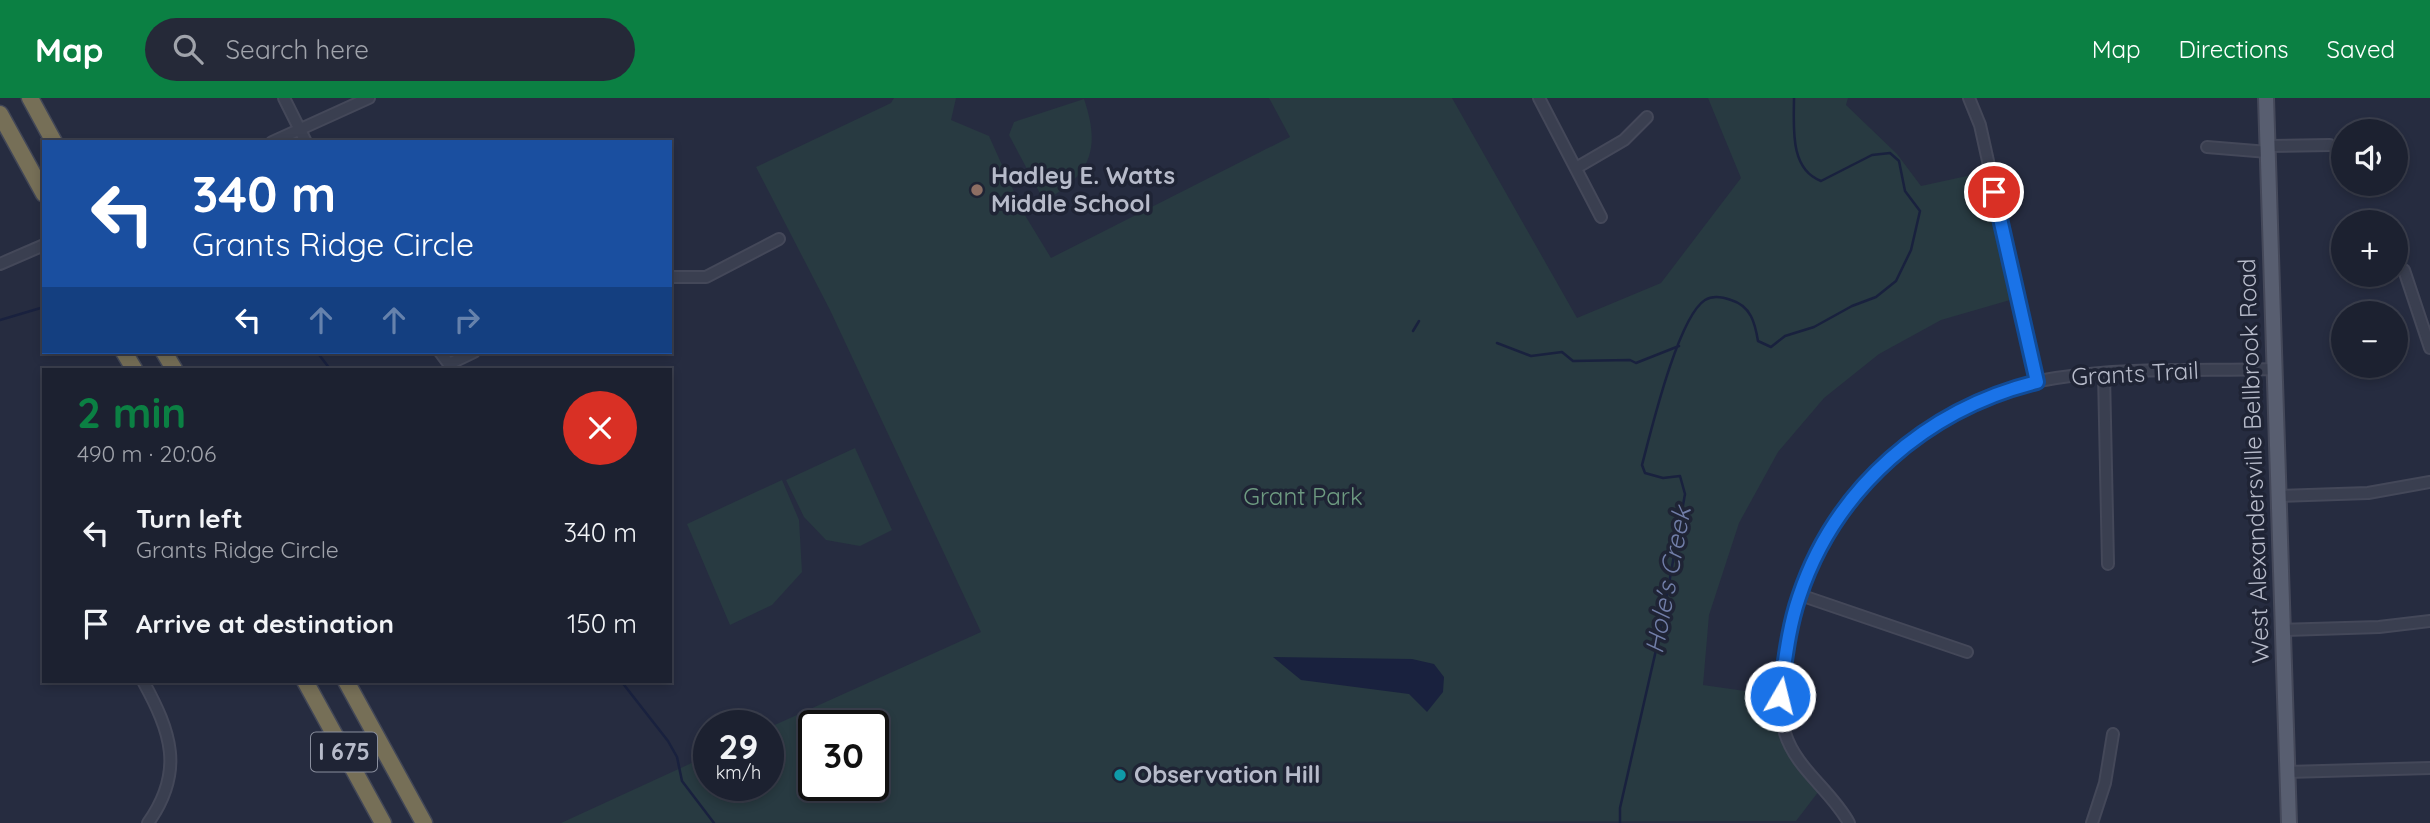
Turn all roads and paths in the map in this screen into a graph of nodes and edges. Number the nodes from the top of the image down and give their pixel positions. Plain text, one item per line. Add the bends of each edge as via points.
1 (30, 98) edge
2 (284, 98) edge
3 (369, 98) edge
4 (1539, 98) edge
5 (1969, 98) edge
6 (2266, 98) edge
7 (0, 114) edge
8 (1647, 117) dead end
9 (300, 129) junction
10 (53, 140) edge
11 (276, 140) edge
12 (305, 140) edge
13 (2330, 145) dead end
14 (2207, 147) dead end
15 (2268, 149) junction
16 (1576, 167) junction
17 (42, 190) edge
18 (1601, 217) dead end
19 (779, 239) dead end
20 (42, 246) edge
21 (0, 264) edge
22 (672, 277) edge
23 (2408, 282) edge
24 (2430, 348) edge
25 (442, 354) edge
26 (470, 354) edge
27 (2273, 369) junction
28 (2104, 374) junction
29 (2037, 382) junction
30 (2430, 482) edge
31 (2278, 496) junction
32 (2108, 564) dead end
33 (1800, 595) junction
34 (2430, 621) edge
35 (2282, 630) junction
36 (1967, 652) dead end
37 (144, 683) edge
38 (306, 683) edge
39 (347, 683) edge
40 (2113, 734) dead end
41 (2430, 768) edge
42 (2287, 772) junction
43 (148, 823) edge
44 (383, 823) edge
45 (424, 823) edge
46 (1849, 823) edge
47 (2092, 823) edge
48 (2289, 823) edge

1 - 10 highway
2 - 9 street
3 - 9 street
4 - 16 street
5 - 29 street
6 - 15 main road, West Alexandersville Bellbrook Road
7 - 17 highway
8 - 16 street via 1624,140
9 - 11 street
9 - 12 street
13 - 15 street
14 - 15 street
15 - 27 main road, West Alexandersville Bellbrook Road
16 - 18 street
19 - 22 street via 706,277
20 - 21 street
23 - 24 street
25 - 26 street via 449,364
27 - 28 street, Grants Trail
27 - 31 main road, West Alexandersville Bellbrook Road
28 - 29 street, Grants Trail
28 - 32 street
29 - 33 street, Grants Trail via 1960,409 1887,461 1838,518
30 - 31 street via 2368,493
31 - 35 main road, West Alexandersville Bellbrook Road
33 - 36 street
33 - 46 street, Grants Trail via 1782,683 1782,723 1799,761
34 - 35 street
35 - 42 main road, West Alexandersville Bellbrook Road
37 - 43 street via 164,724 171,761 163,798
38 - 44 highway, I 675
39 - 45 highway, I 675
40 - 47 street
41 - 42 street
42 - 48 main road, West Alexandersville Bellbrook Road

